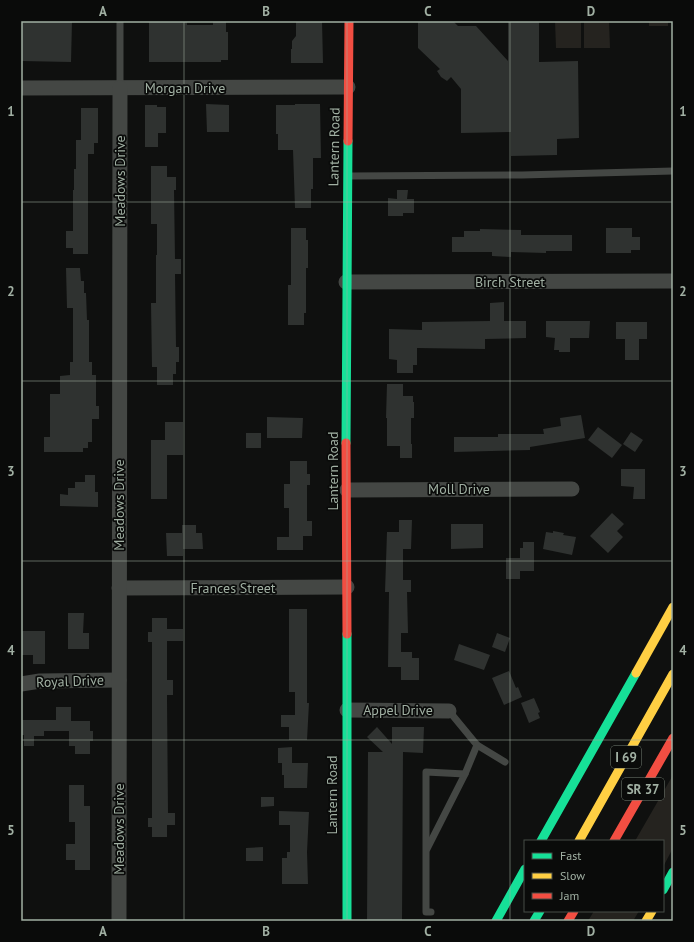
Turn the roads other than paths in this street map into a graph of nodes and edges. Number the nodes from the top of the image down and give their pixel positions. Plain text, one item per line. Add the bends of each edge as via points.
1 (120, 21) edge
2 (349, 21) edge
3 (348, 87) junction
4 (21, 88) edge
5 (120, 88) junction
6 (673, 171) edge
7 (347, 176) junction
8 (673, 281) edge
9 (346, 282) junction
10 (572, 488) dead end
11 (347, 490) junction
12 (347, 587) junction
13 (119, 588) junction
14 (670, 598) dead end
15 (673, 607) edge
16 (673, 674) edge
17 (119, 680) junction
18 (21, 684) edge
19 (615, 709) junction
20 (347, 710) junction
21 (449, 710) joint
22 (673, 738) edge
23 (477, 745) junction
24 (506, 762) dead end
25 (465, 774) junction
26 (542, 840) edge
27 (580, 840) edge
28 (615, 840) edge
29 (426, 852) junction
30 (524, 871) edge
31 (673, 872) edge
32 (664, 888) edge
33 (431, 912) dead end
34 (539, 912) edge
35 (573, 912) edge
36 (651, 912) edge
37 (119, 921) edge
38 (347, 921) edge
39 (496, 921) edge
40 (534, 921) edge
41 (568, 921) edge
42 (646, 921) edge

1 - 5 lane
2 - 3 main road, Lantern Road
3 - 5 street, Morgan Drive
3 - 7 main road, Lantern Road
4 - 5 street, Morgan Drive
5 - 13 street, Meadows Drive
6 - 7 lane
7 - 9 main road, Lantern Road
8 - 9 street, Birch Street
9 - 11 main road, Lantern Road
10 - 11 street, Moll Drive
11 - 12 main road, Lantern Road
12 - 13 street, Frances Street
12 - 20 main road, Lantern Road
13 - 17 street, Meadows Drive
14 - 19 main road
15 - 19 main road, I 69
16 - 27 main road, I 69
17 - 18 street, Royal Drive via 40,681
17 - 37 street, Meadows Drive
19 - 26 main road, I 69
20 - 21 street, Appel Drive
20 - 38 main road, Lantern Road
21 - 23 lane
22 - 28 main road, SR 37
23 - 24 lane
23 - 25 lane
25 - 29 lane
25 - 29 lane via 426,772
29 - 33 lane via 426,912
30 - 39 main road
31 - 32 main road
34 - 40 main road
35 - 41 main road
36 - 42 main road

